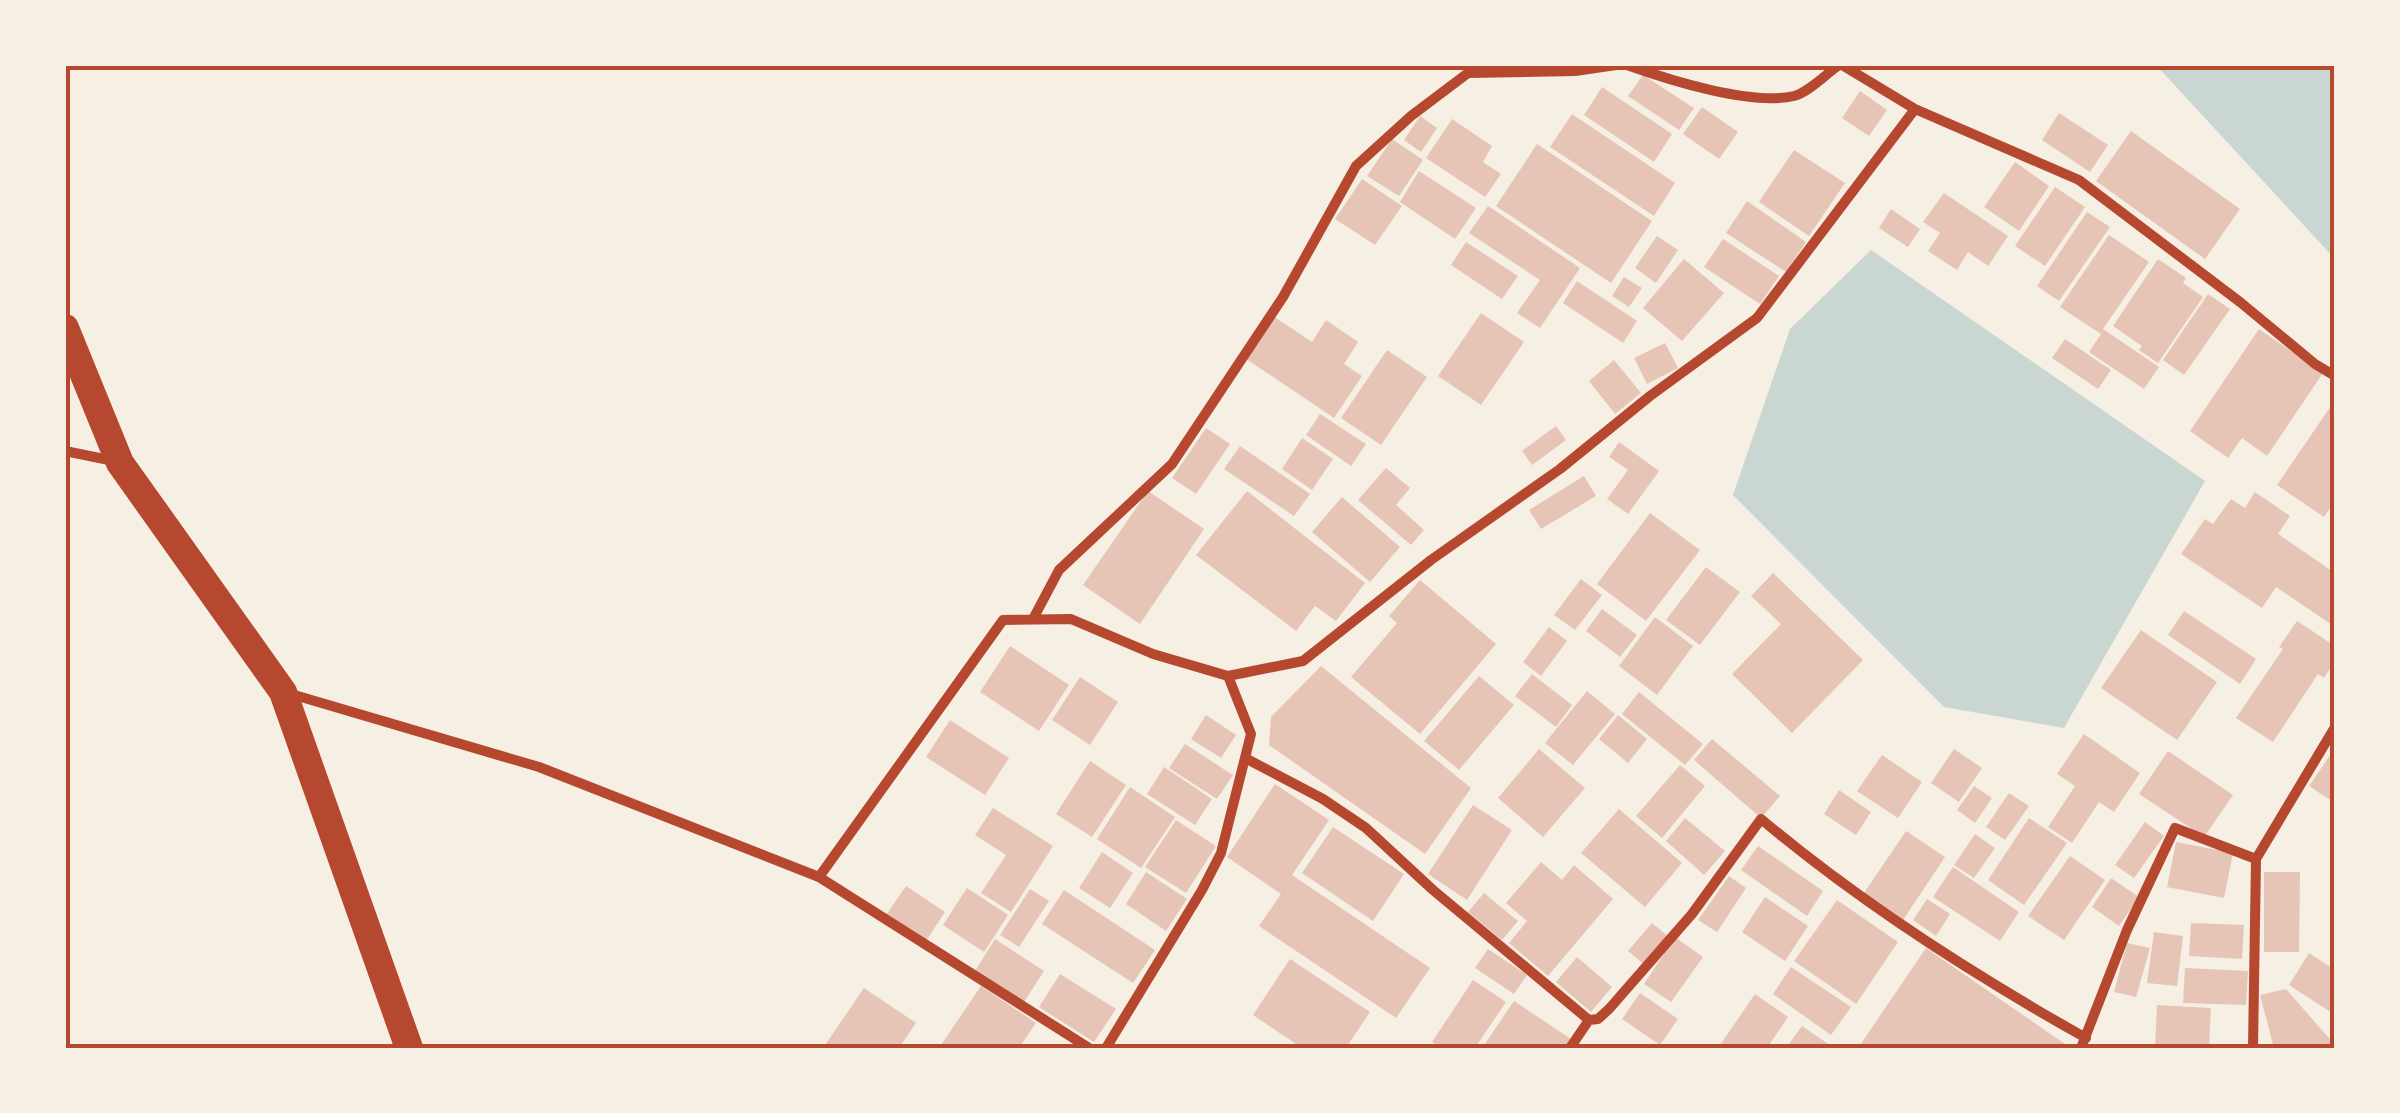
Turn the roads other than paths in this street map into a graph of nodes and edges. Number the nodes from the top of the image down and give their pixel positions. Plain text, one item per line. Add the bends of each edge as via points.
1 (1616, 65) edge
2 (1627, 65) edge
3 (1840, 65) edge
4 (1915, 109) junction
5 (65, 328) edge
6 (2335, 376) edge
7 (65, 451) edge
8 (120, 462) junction
9 (1033, 619) junction
10 (1228, 676) junction
11 (282, 692) junction
12 (2335, 728) edge
13 (1245, 758) junction
14 (2256, 860) junction
15 (819, 877) junction
16 (1589, 1020) junction
17 (2084, 1043) edge
18 (409, 1048) edge
19 (1089, 1048) edge
20 (1106, 1048) edge
21 (1570, 1048) edge
22 (2253, 1048) edge

1 - 9 street via 1468,74 1356,166 1284,297 1172,464 1060,570
2 - 3 street via 1748,96 1796,96
3 - 4 street
4 - 6 street via 2079,180
4 - 10 street via 1758,318 1303,660
5 - 8 highway
7 - 8 street
8 - 11 highway
9 - 10 street via 1071,619
9 - 15 street via 1003,620
10 - 13 street via 1252,734
11 - 15 street via 539,767
11 - 18 highway
12 - 14 street
13 - 16 street via 1366,828
13 - 20 street via 1220,853
14 - 17 street via 2175,828
14 - 22 street
15 - 19 street
16 - 17 street via 1608,1009 1683,924 1761,819 1892,919
16 - 21 street

